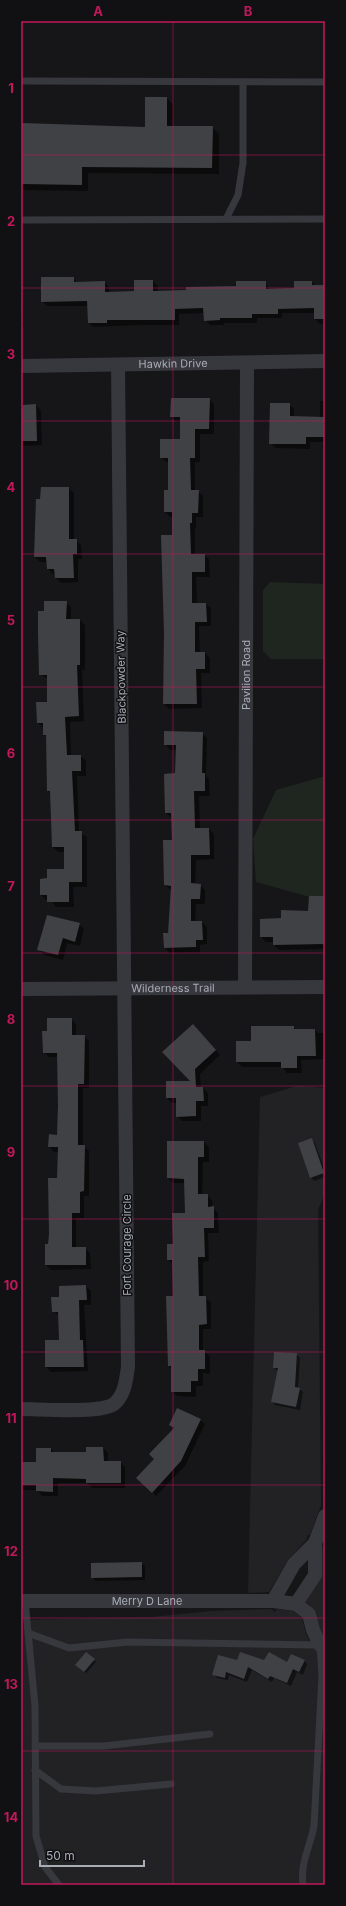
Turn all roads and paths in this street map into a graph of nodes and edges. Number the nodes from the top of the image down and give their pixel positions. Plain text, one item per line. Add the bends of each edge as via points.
1 (21, 81) edge
2 (243, 82) junction
3 (325, 82) edge
4 (226, 219) junction
5 (325, 219) edge
6 (21, 220) edge
7 (325, 361) edge
8 (247, 364) junction
9 (118, 365) junction
10 (21, 366) edge
11 (245, 987) junction
12 (325, 987) edge
13 (125, 988) junction
14 (21, 989) edge
15 (21, 1409) edge
16 (325, 1516) edge
17 (315, 1543) junction
18 (23, 1601) edge
19 (273, 1601) junction
20 (296, 1604) junction
21 (28, 1633) junction
22 (323, 1646) edge
23 (324, 1674) edge
24 (210, 1734) dead end
25 (35, 1746) junction
26 (35, 1770) junction
27 (171, 1784) dead end
28 (59, 1885) edge
29 (303, 1885) edge

1 - 2 lane
2 - 3 lane
2 - 4 lane via 243,163 238,195
4 - 5 lane
4 - 6 lane
7 - 8 street, Hawkin Drive
8 - 9 street, Hawkin Drive
8 - 11 street, Pavilion Road
9 - 10 street, Hawkin Drive
9 - 13 street, Blackpowder Way
11 - 12 street, Wilderness Trail
11 - 13 street, Wilderness Trail
13 - 14 street, Wilderness Trail
13 - 15 street, Fort Courage Circle via 128,1367 125,1389 113,1404 93,1410
16 - 17 street
17 - 19 street via 294,1564
17 - 20 street via 315,1575
18 - 19 street, Merry D Lane
18 - 21 lane
19 - 20 street, Merry D Lane
20 - 22 street via 309,1614 312,1630
21 - 22 lane via 69,1648 128,1642
21 - 25 lane via 35,1706
22 - 23 lane
23 - 29 lane via 314,1826 302,1864
24 - 25 lane via 104,1746
25 - 26 lane
26 - 27 lane via 61,1789 96,1791
26 - 28 lane via 36,1836 46,1868

